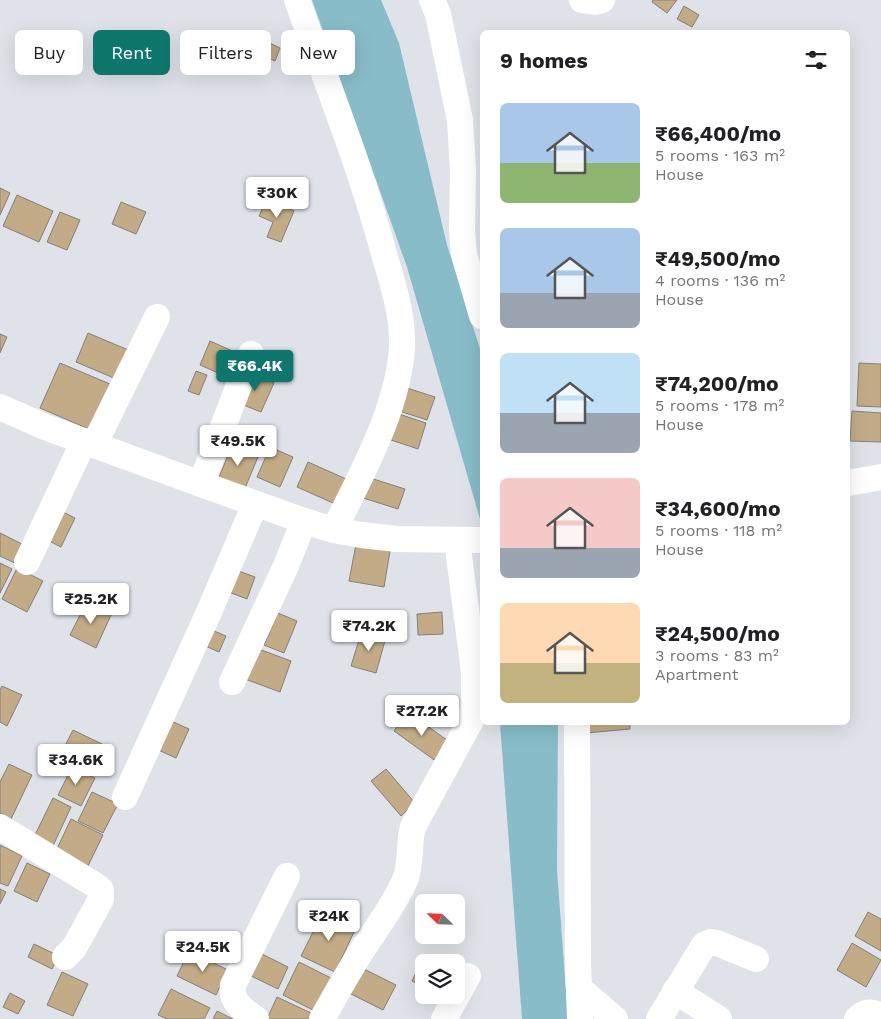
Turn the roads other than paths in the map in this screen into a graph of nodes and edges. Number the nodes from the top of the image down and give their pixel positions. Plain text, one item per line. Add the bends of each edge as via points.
1 (297, 0) edge
2 (432, 0) edge
3 (582, 0) edge
4 (602, 0) edge
5 (480, 309) edge
6 (157, 317) dead end
7 (251, 354) dead end
8 (2, 413) edge
9 (89, 443) junction
10 (881, 477) edge
11 (850, 483) edge
12 (201, 484) junction
13 (255, 504) junction
14 (304, 521) junction
15 (334, 530) junction
16 (472, 540) edge
17 (27, 562) dead end
18 (232, 682) dead end
19 (578, 725) edge
20 (125, 797) dead end
21 (0, 827) edge
22 (287, 876) dead end
23 (65, 957) dead end
24 (756, 959) dead end
25 (468, 976) dead end
26 (579, 988) junction
27 (675, 991) junction
28 (881, 1016) edge
29 (256, 1019) edge
30 (322, 1019) edge
31 (444, 1019) edge
32 (580, 1019) edge
33 (615, 1019) edge
34 (659, 1019) edge
35 (719, 1019) edge
36 (857, 1019) edge

1 - 15 street via 374,216 401,325 400,363 393,394 376,445
2 - 5 street via 438,14 460,120 464,254
3 - 4 street
6 - 9 street
7 - 12 street
8 - 9 street
9 - 12 street
9 - 17 street
10 - 11 street
12 - 13 street
13 - 14 street
13 - 20 street
14 - 15 street
14 - 18 street
15 - 16 street via 397,539
16 - 30 street via 474,700 470,720 413,826 406,879
19 - 26 street
21 - 23 street via 101,890 97,907 74,948
22 - 29 street via 233,985 234,999
24 - 27 street via 711,942 704,945
25 - 31 street
26 - 32 street
26 - 33 street
27 - 34 street
27 - 35 street
28 - 36 street via 868,1012

